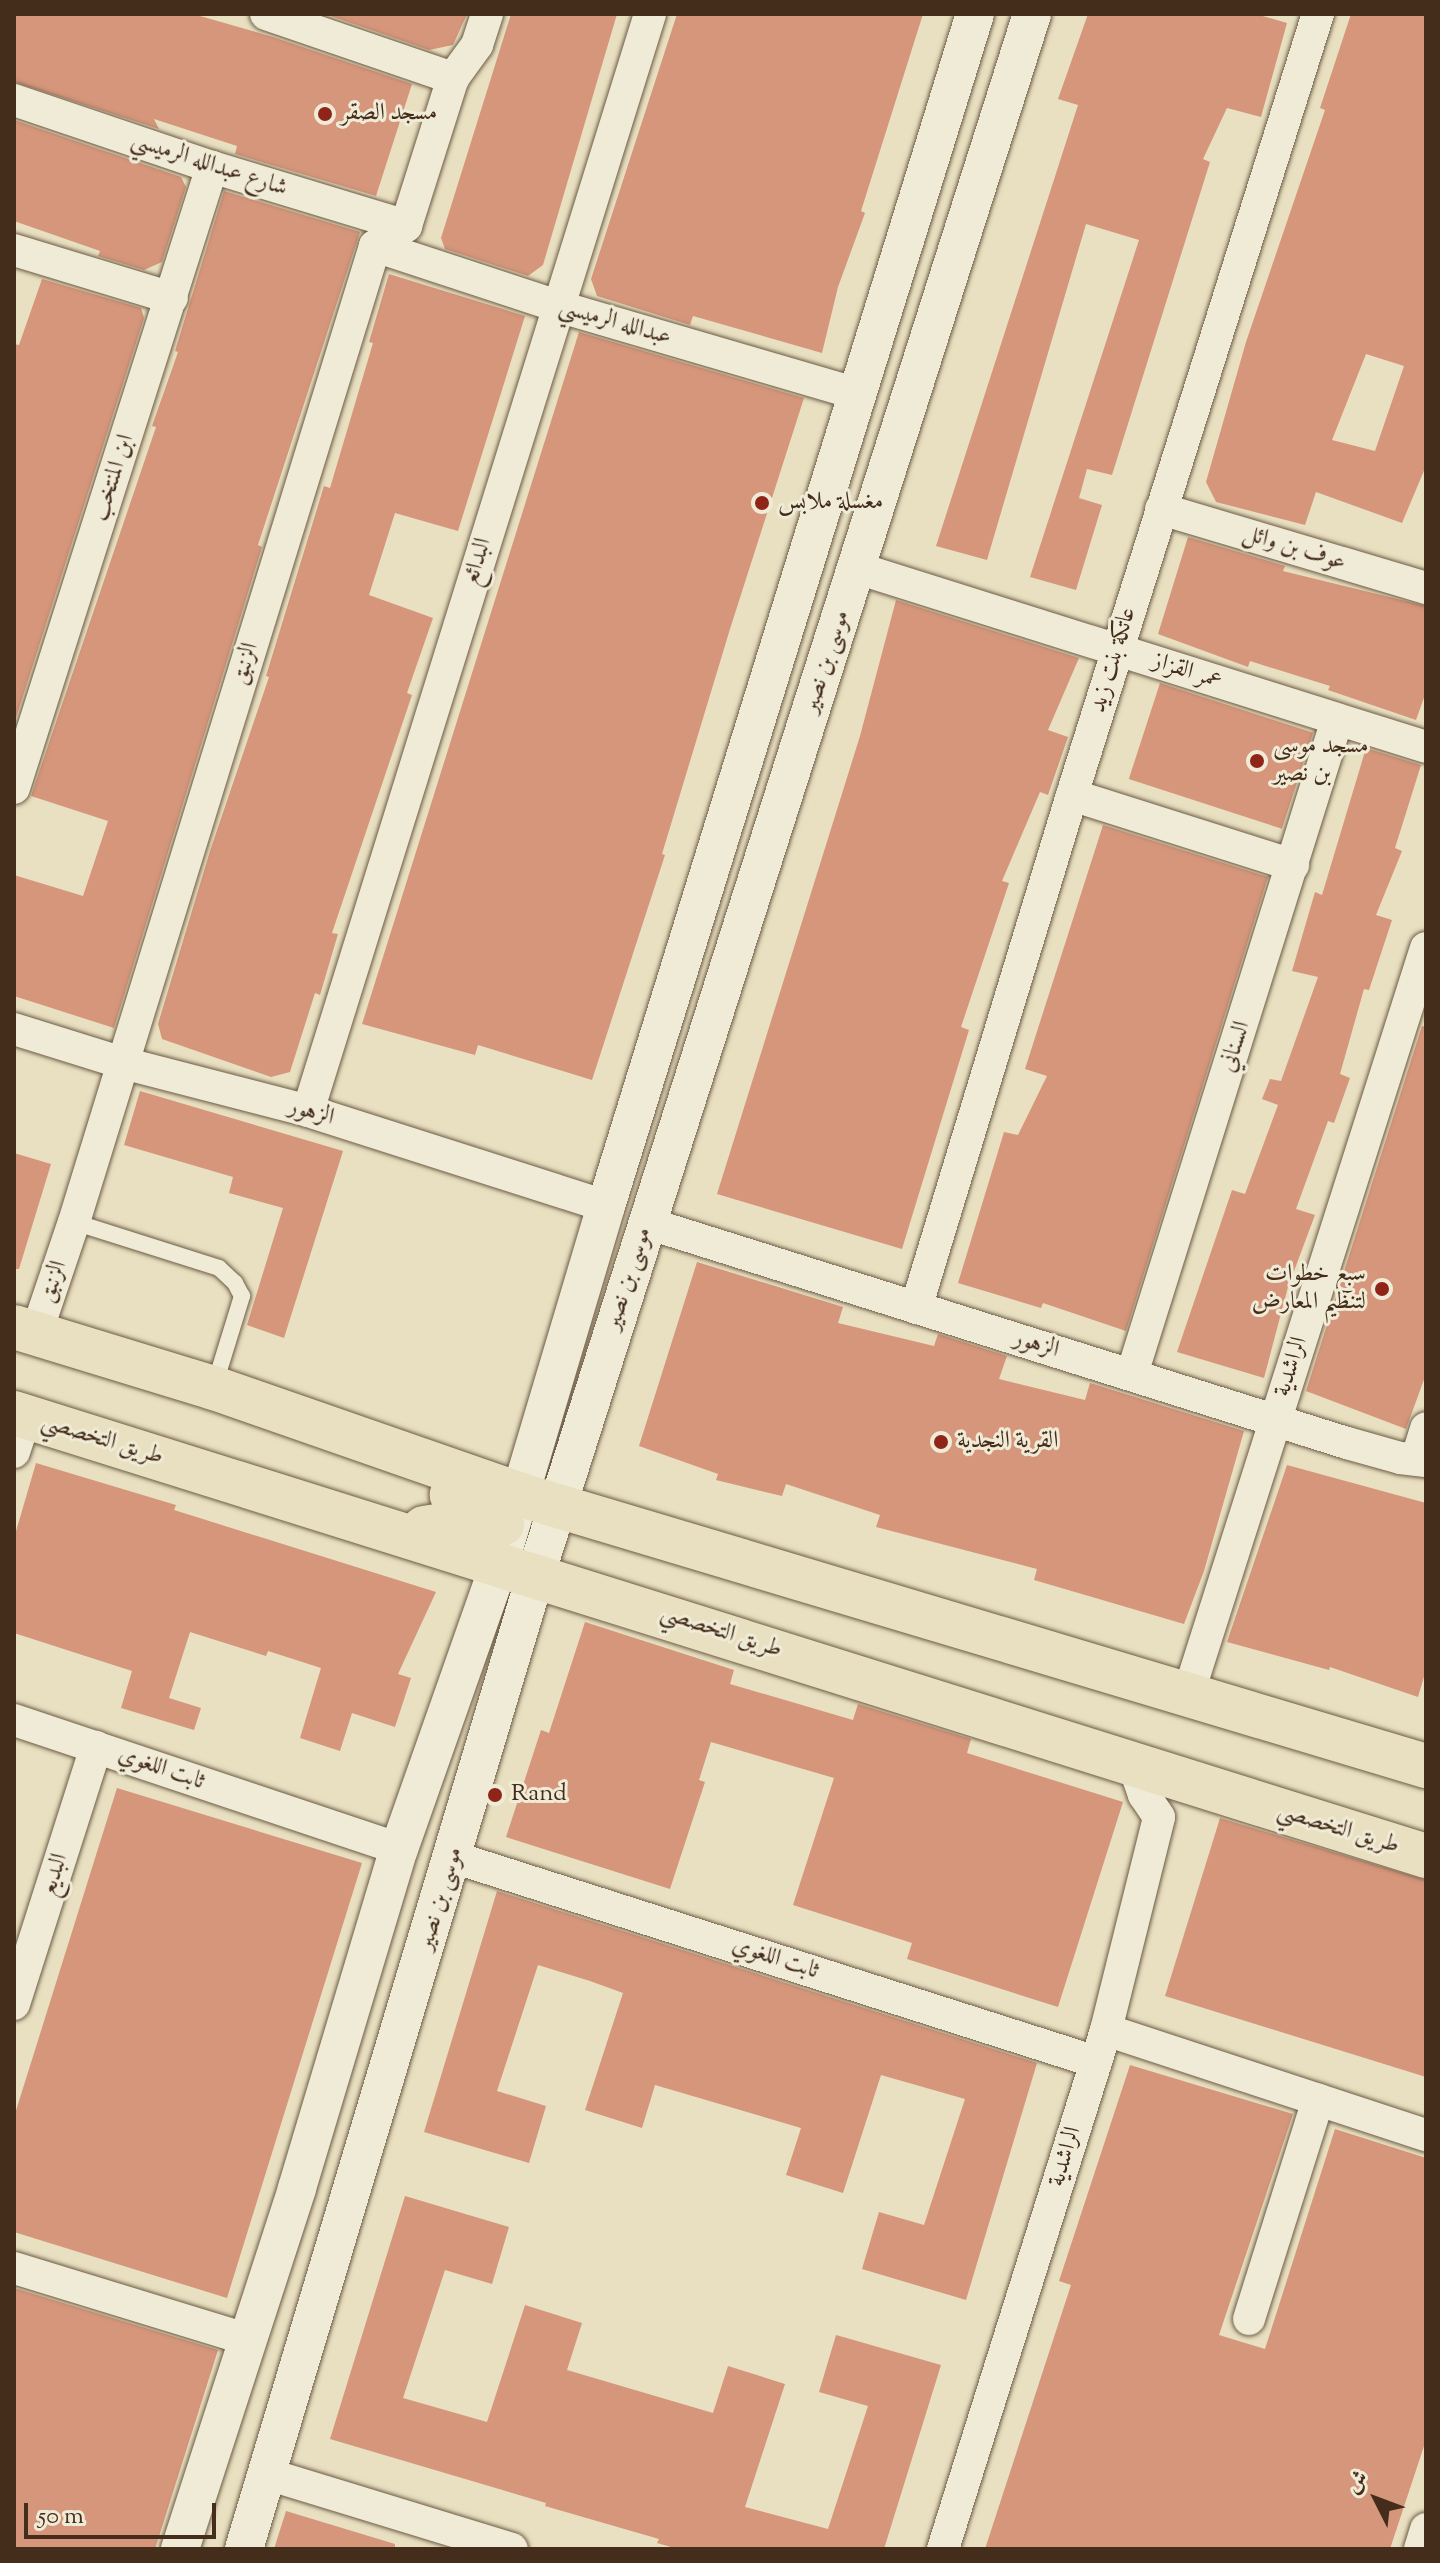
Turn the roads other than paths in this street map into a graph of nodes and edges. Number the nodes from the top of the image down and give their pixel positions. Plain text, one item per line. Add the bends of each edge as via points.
1 (487, 14) edge
2 (650, 14) edge
3 (975, 14) edge
4 (1032, 14) edge
5 (1318, 14) edge
6 (287, 17) edge
7 (453, 78) junction
8 (14, 100) edge
9 (212, 167) junction
10 (406, 226) junction
11 (375, 246) junction
12 (14, 250) edge
13 (172, 298) junction
14 (557, 306) junction
15 (857, 394) junction
16 (1161, 509) junction
17 (857, 568) junction
18 (1426, 588) edge
19 (1118, 650) junction
20 (1337, 720) junction
21 (1426, 747) edge
22 (14, 788) edge
23 (1072, 795) junction
24 (1293, 865) junction
25 (1426, 948) edge
26 (1415, 1028) edge
27 (14, 1029) edge
28 (123, 1063) junction
29 (308, 1111) junction
30 (606, 1206) junction
31 (74, 1222) junction
32 (647, 1223) junction
33 (916, 1308) junction
34 (25, 1330) edge
35 (1132, 1374) junction
36 (214, 1388) junction
37 (1275, 1419) junction
38 (18, 1427) edge
39 (537, 1439) junction
40 (1423, 1449) edge
41 (575, 1453) junction
42 (406, 1456) junction
43 (540, 1501) junction
44 (394, 1532) junction
45 (657, 1536) junction
46 (517, 1570) junction
47 (638, 1606) junction
48 (480, 1625) junction
49 (520, 1628) junction
50 (1188, 1695) junction
51 (14, 1720) edge
52 (96, 1747) junction
53 (1134, 1766) junction
54 (1426, 1766) edge
55 (399, 1849) junction
56 (1426, 1856) edge
57 (453, 1857) junction
58 (14, 2004) edge
59 (1106, 2030) junction
60 (1096, 2062) junction
61 (1318, 2100) junction
62 (1426, 2135) edge
63 (272, 2263) junction
64 (14, 2268) edge
65 (325, 2280) junction
66 (1249, 2319) dead end
67 (246, 2339) junction
68 (267, 2474) junction
69 (1426, 2529) edge
70 (180, 2549) edge
71 (244, 2549) edge
72 (512, 2549) edge
73 (943, 2549) edge
74 (1420, 2549) edge

1 - 7 street via 477,45
2 - 14 street, البدائع
3 - 15 street
4 - 17 street, موسى بن نصير
5 - 16 street, عاتكة بنت زيد
6 - 7 street
7 - 10 street
8 - 9 street, شارع عبدالله الرميسي
9 - 10 street, شارع عبدالله الرميسي
9 - 13 street, ابن المنتخب
10 - 11 street
11 - 14 street, عبدالله الرميسي
11 - 28 street, الزنبق
12 - 13 street
13 - 22 street, ابن المنتخب
14 - 15 street, عبدالله الرميسي
14 - 29 street, البدائع
15 - 30 street
16 - 18 street, عوف بن وائل
16 - 19 street, عاتكة بنت زيد
17 - 19 street, عمر القزاز
17 - 32 street, موسى بن نصير
19 - 20 street, عمر القزاز
19 - 23 street, عاتكة بنت زيد
20 - 21 street, عمر القزاز
20 - 24 street, السناني
23 - 24 street
23 - 33 street, عاتكة بنت زيد
24 - 35 street, السناني
25 - 26 street, الراشدية
26 - 37 street, الراشدية
27 - 28 street, الزهور
28 - 29 street, الزهور
28 - 31 street, الزنبق
29 - 30 street, الزهور
30 - 39 street
31 - 34 street, الزنبق
31 - 36 lane via 219,1268 235,1283 242,1296
32 - 33 street, الزهور
32 - 41 street, موسى بن نصير
33 - 35 street, الزهور
34 - 36 main road
35 - 37 street, الزهور
36 - 42 main road
37 - 40 street, الزهور via 1400,1458
37 - 50 street, الراشدية
38 - 44 main road, طريق التخصصي
39 - 41 street via 535,1470 543,1475 559,1474
39 - 43 street
41 - 43 street, موسى بن نصير
42 - 43 main road
42 - 44 main road via 454,1496 496,1511 503,1519 495,1527 456,1523
43 - 45 main road
43 - 46 street
44 - 46 main road, طريق التخصصي
45 - 47 main road via 559,1539 552,1548 551,1557
45 - 50 main road
46 - 47 main road, طريق التخصصي
46 - 48 street
46 - 49 street, موسى بن نصير
47 - 53 main road, طريق التخصصي
48 - 49 street via 493,1595 512,1589 522,1597
48 - 55 street
49 - 57 street, موسى بن نصير
50 - 54 main road
51 - 52 street, ثابت اللغوي
52 - 55 street, ثابت اللغوي
52 - 58 street, البديع
53 - 56 main road, طريق التخصصي
53 - 59 street, الراشدية via 1159,1817
55 - 63 street
57 - 60 street, ثابت اللغوي
57 - 65 street, موسى بن نصير
59 - 60 street, الراشدية
59 - 61 street
60 - 73 street, الراشدية
61 - 62 street
61 - 66 street
63 - 65 street
63 - 67 street
64 - 67 street
65 - 68 street, موسى بن نصير
67 - 70 street
68 - 71 street, موسى بن نصير
68 - 72 street
69 - 74 street

